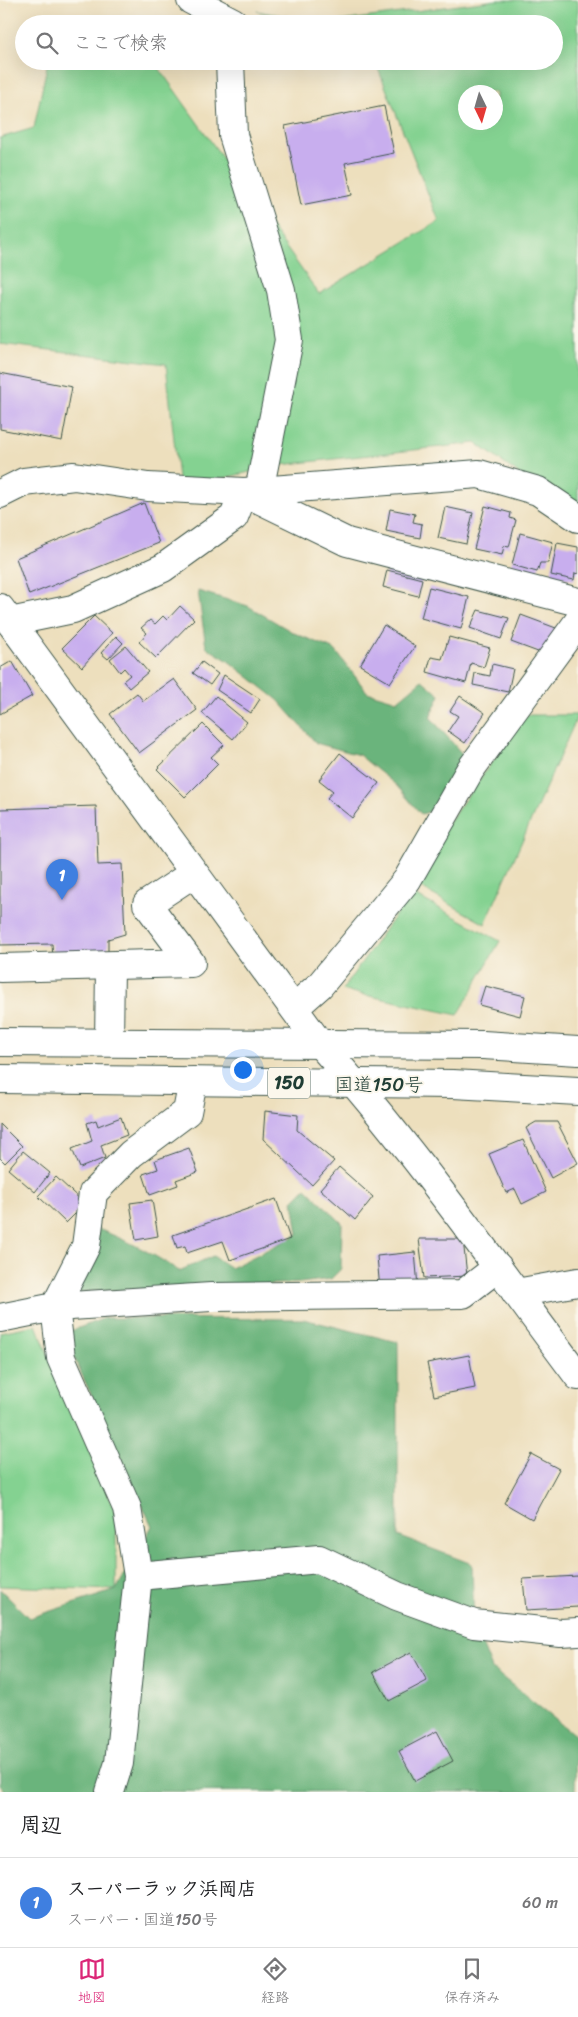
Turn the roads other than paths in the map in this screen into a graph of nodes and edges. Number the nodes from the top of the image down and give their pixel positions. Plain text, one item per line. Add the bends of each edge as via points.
1 (190, 0) edge
2 (217, 15) edge
3 (230, 70) edge
4 (252, 491) junction
5 (0, 494) edge
6 (578, 518) edge
7 (578, 602) edge
8 (5, 615) edge
9 (578, 622) edge
10 (185, 879) dead end
11 (110, 967) junction
12 (0, 968) edge
13 (294, 1008) junction
14 (0, 1042) edge
15 (109, 1042) junction
16 (319, 1043) junction
17 (578, 1051) edge
18 (0, 1079) edge
19 (193, 1081) junction
20 (356, 1084) junction
21 (578, 1091) edge
22 (498, 1267) junction
23 (578, 1282) edge
24 (516, 1293) junction
25 (55, 1307) junction
26 (0, 1318) edge
27 (578, 1376) edge
28 (138, 1576) junction
29 (578, 1632) edge
30 (110, 1792) edge

1 - 2 main road
3 - 4 main road via 234,135 281,290 289,340
4 - 5 main road via 148,487 74,476 24,482
4 - 6 main road via 479,474 538,491
4 - 7 main road via 347,542
4 - 8 main road via 234,517 163,568 72,609
8 - 13 main road
9 - 13 main road via 470,770 407,880 320,985
10 - 11 main road via 147,904 191,964
11 - 12 main road
11 - 15 main road
13 - 16 main road
14 - 15 main road, 国道150号 / 150
15 - 16 main road, 国道150号 / 150
16 - 17 main road, 国道150号 / 150 via 483,1045
16 - 20 main road
18 - 19 main road, 国道150号 / 150
19 - 20 main road, 国道150号 / 150
19 - 25 main road via 187,1112 130,1154 93,1193 86,1246
20 - 21 main road, 国道150号 / 150 via 453,1084
20 - 22 main road
22 - 24 main road
22 - 25 main road via 462,1294 211,1297
23 - 24 main road
24 - 27 main road
25 - 26 main road
25 - 28 main road via 61,1358 127,1508
28 - 29 main road via 319,1558 397,1596 474,1624
28 - 30 main road via 119,1764

